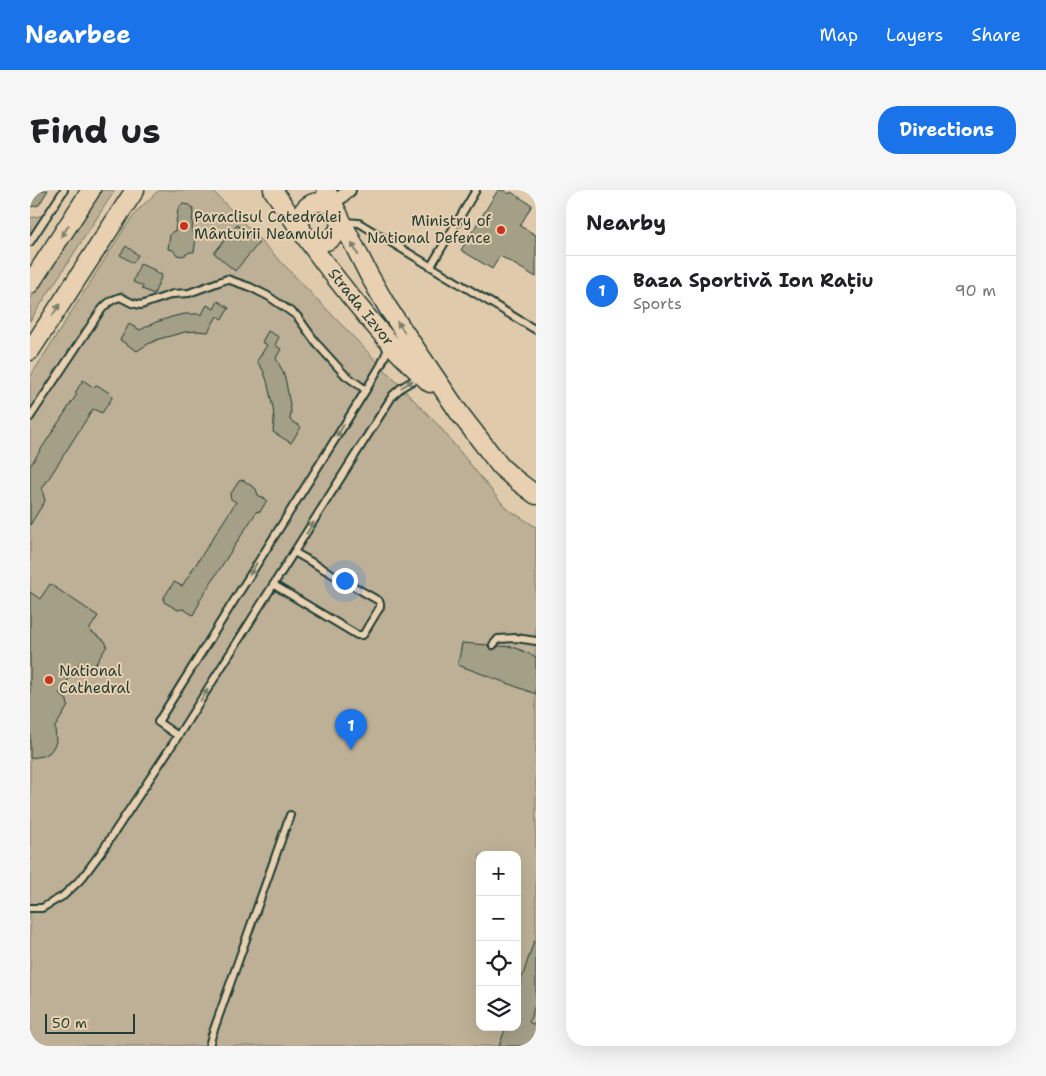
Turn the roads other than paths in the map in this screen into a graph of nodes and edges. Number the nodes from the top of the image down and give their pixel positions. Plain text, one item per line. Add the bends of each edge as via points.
1 (64, 190) edge
2 (91, 190) edge
3 (135, 190) edge
4 (273, 190) edge
5 (349, 190) edge
6 (476, 190) edge
7 (334, 208) edge
8 (302, 233) junction
9 (30, 242) edge
10 (431, 266) junction
11 (30, 284) edge
12 (536, 330) edge
13 (390, 343) junction
14 (30, 350) edge
15 (422, 375) junction
16 (366, 390) junction
17 (460, 414) junction
18 (30, 417) edge
19 (536, 496) edge
20 (294, 552) junction
21 (274, 585) junction
22 (536, 641) edge
23 (493, 645) dead end
24 (178, 736) junction
25 (290, 815) dead end
26 (30, 908) edge
27 (209, 1046) edge

1 - 9 lane
2 -> 11 main road
14 -> 3 main road
4 - 8 main road, Strada Izvor
5 - 7 street
6 - 10 lane
7 - 8 main road via 325,203 311,204 301,213
7 - 8 main road via 340,222 336,235 331,239 312,242
7 - 10 lane
17 -> 7 main road, Strada Izvor via 388,308
8 - 13 main road, Strada Izvor
10 - 12 lane
13 - 15 main road, Strada Izvor
13 - 16 lane
15 - 17 main road, Strada Izvor
20 -> 15 lane via 393,395
16 - 18 lane via 334,363 297,316 268,296 227,279 141,305 120,297 107,303
16 -> 24 lane via 158,722
17 - 19 main road, Strada Izvor via 501,467
20 - 21 lane
20 - 21 lane via 378,601 380,607 360,636
24 -> 21 lane
22 - 23 lane via 498,639
24 - 26 lane via 82,878 63,896 42,908
25 - 27 lane

